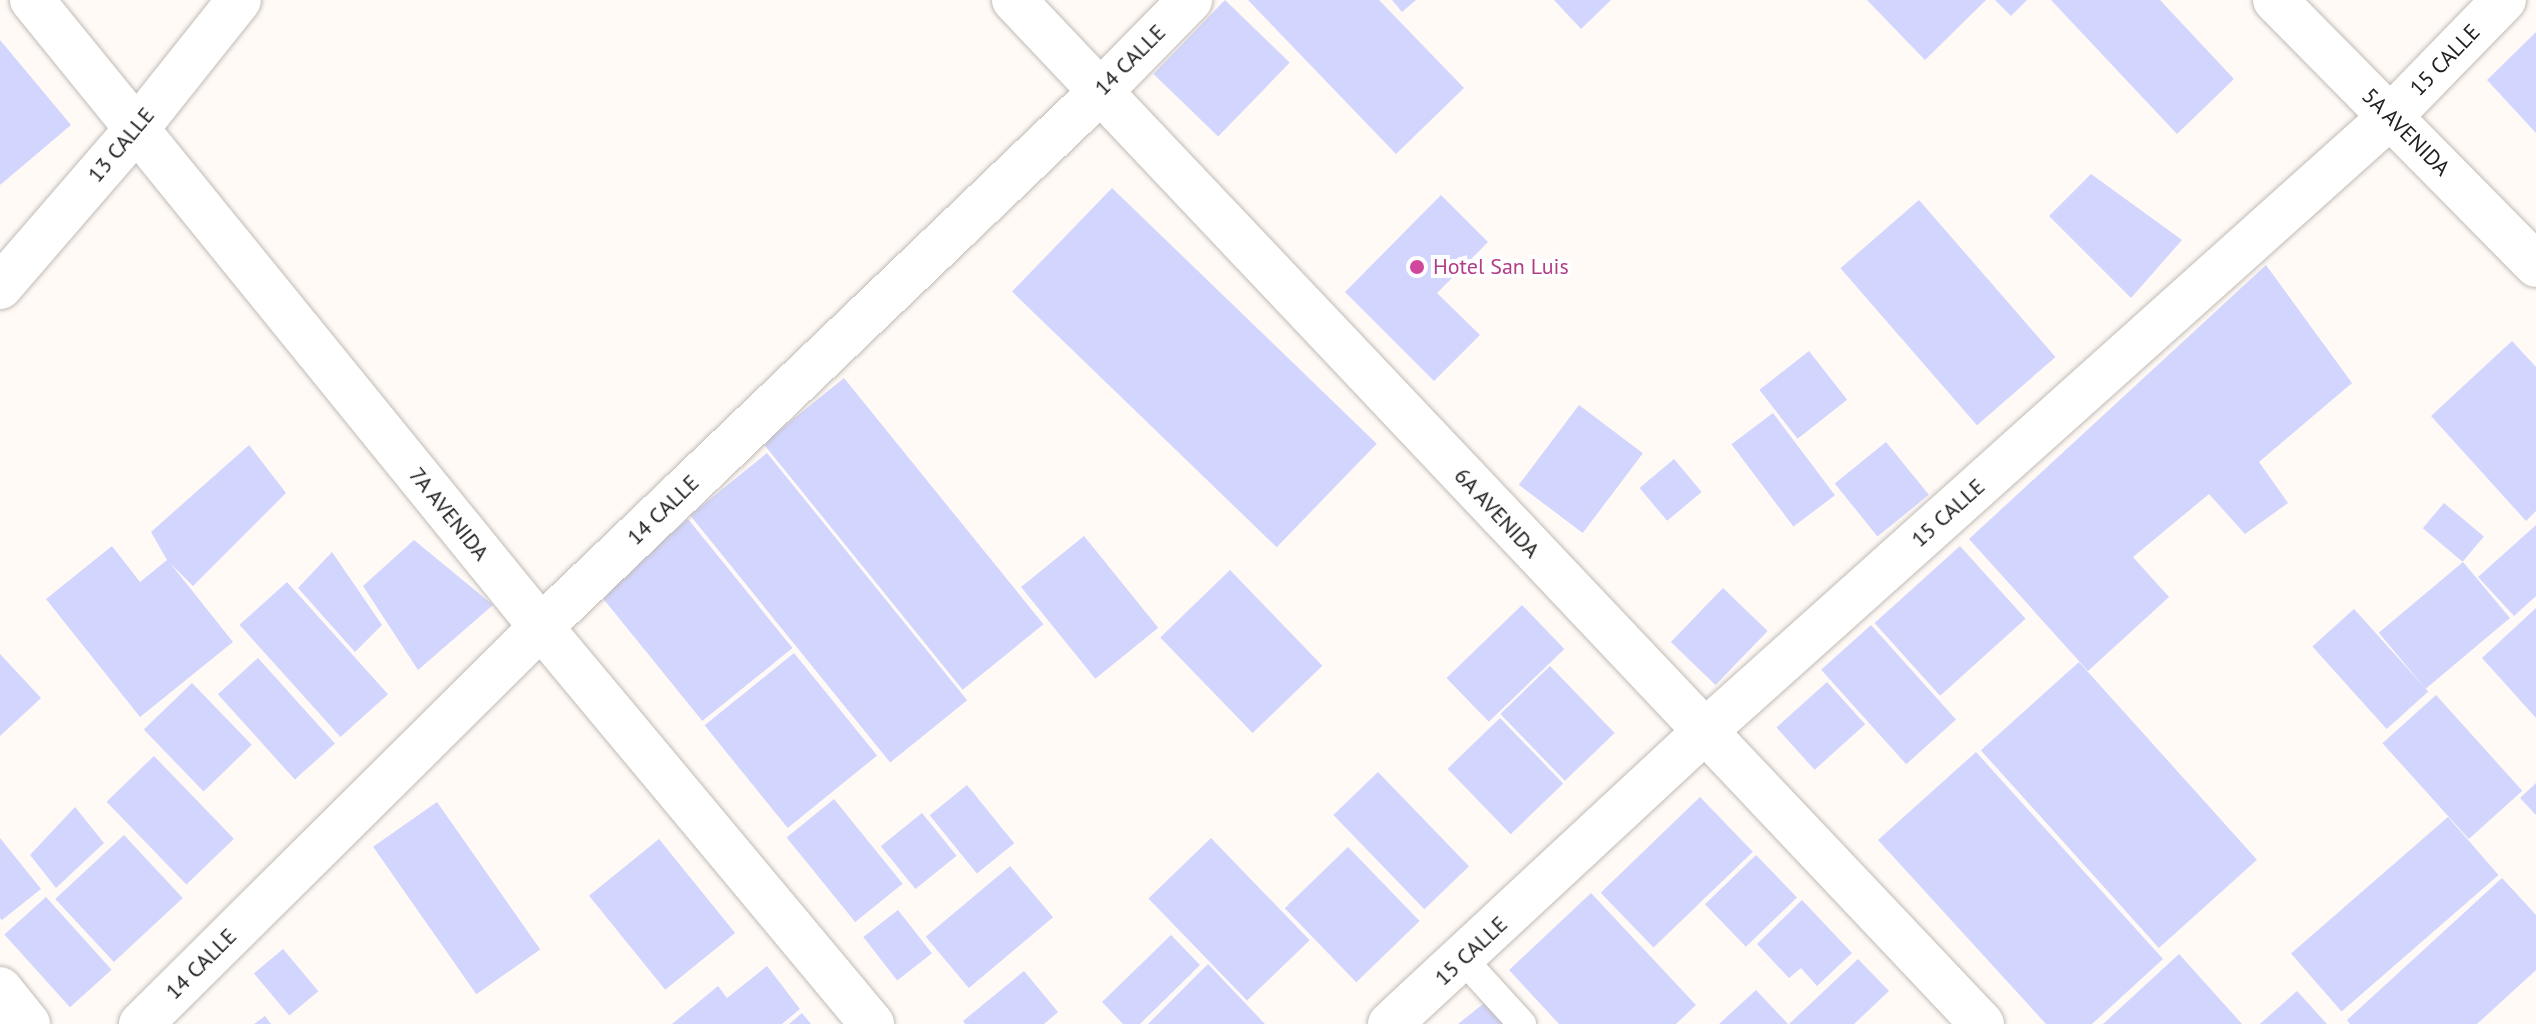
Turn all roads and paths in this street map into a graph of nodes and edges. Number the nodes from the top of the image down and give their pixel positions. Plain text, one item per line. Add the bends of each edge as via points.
1 (32, 0) edge
2 (239, 0) edge
3 (1014, 0) edge
4 (1190, 0) edge
5 (2275, 0) edge
6 (2504, 0) edge
7 (1100, 92) junction
8 (2391, 116) junction
9 (138, 127) junction
10 (2536, 265) edge
11 (0, 287) edge
12 (541, 627) junction
13 (1704, 732) junction
14 (1463, 959) junction
15 (0, 989) edge
16 (28, 1024) edge
17 (141, 1024) edge
18 (872, 1024) edge
19 (1390, 1024) edge
20 (1522, 1024) edge
21 (1982, 1024) edge

1 - 9 street, 7A AVENIDA
2 - 9 street, 13 CALLE
3 - 7 street, 6A AVENIDA
4 - 7 street, 14 CALLE
5 - 8 street, 5A AVENIDA
6 - 8 street, 15 CALLE
7 - 12 street, 14 CALLE
7 - 13 street, 6A AVENIDA
8 - 10 street, 5A AVENIDA
8 - 13 street, 15 CALLE
9 - 11 street, 13 CALLE
9 - 12 street, 7A AVENIDA
12 - 17 street, 14 CALLE
12 - 18 street, 7A AVENIDA
13 - 14 street, 15 CALLE
13 - 21 street, 6A AVENIDA
14 - 19 street, 15 CALLE
14 - 20 lane
15 - 16 street

